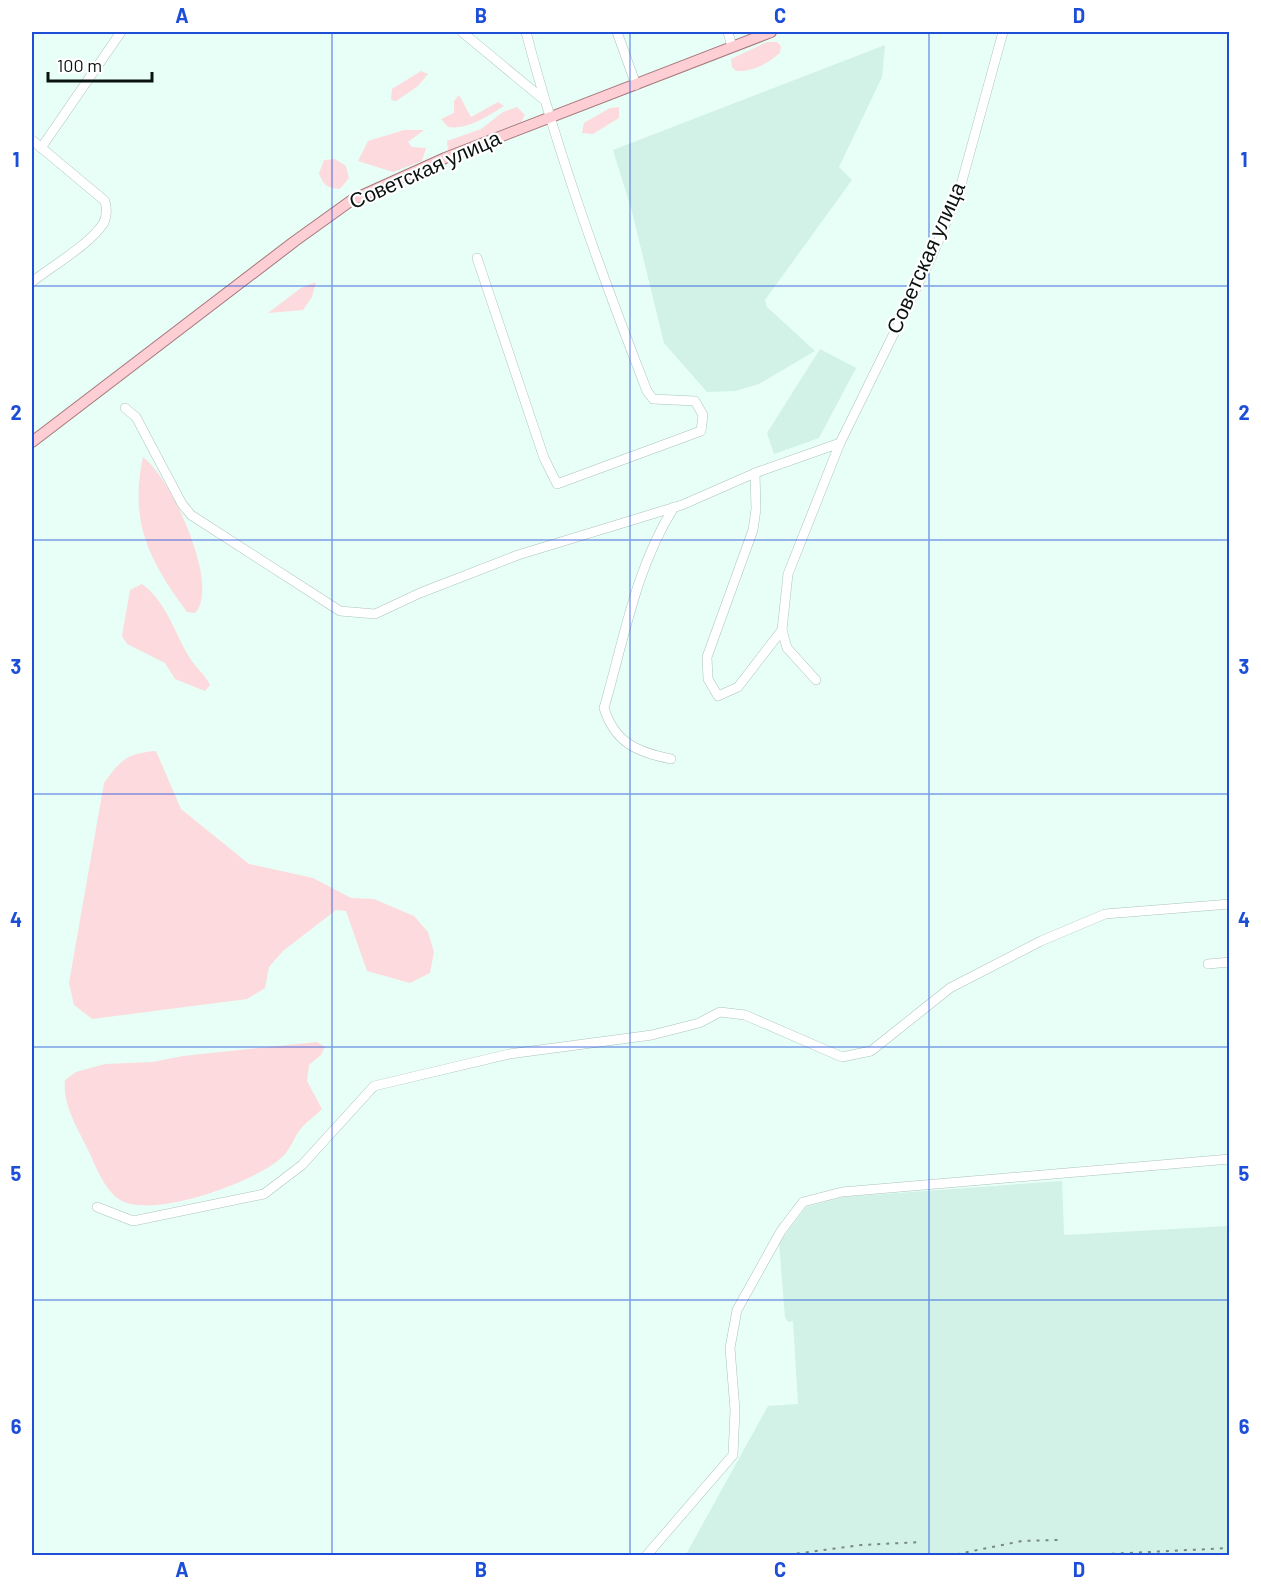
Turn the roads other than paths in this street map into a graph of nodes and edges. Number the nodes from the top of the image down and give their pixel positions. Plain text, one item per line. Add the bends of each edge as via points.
1 (121, 32) edge
2 (462, 32) edge
3 (526, 32) edge
4 (617, 32) edge
5 (728, 32) edge
6 (771, 32) edge
7 (1004, 32) edge
8 (732, 47) junction
9 (636, 85) junction
10 (544, 99) junction
11 (550, 117) junction
12 (32, 140) edge
13 (41, 148) junction
14 (477, 258) dead end
15 (32, 282) edge
16 (125, 408) dead end
17 (32, 442) edge
18 (840, 443) junction
19 (755, 473) junction
20 (674, 507) junction
21 (782, 630) junction
22 (816, 680) dead end
23 (671, 759) dead end
24 (1230, 904) edge
25 (1230, 962) edge
26 (1208, 964) dead end
27 (1230, 1159) edge
28 (97, 1207) dead end
29 (646, 1556) edge

1 - 13 street
2 - 10 street
3 - 10 street
4 - 9 street
5 - 8 street
6 - 8 main road, Советская улица
7 - 18 street, Советская улица via 959,192
8 - 9 main road, Советская улица
9 - 11 main road, Советская улица
10 - 11 street
11 - 14 street via 584,226 647,391 653,399 695,401 703,415 701,431 556,484
11 - 17 main road, Советская улица via 352,200
12 - 13 street
13 - 15 street via 105,201 107,211 103,224 88,239
16 - 20 street via 136,417 191,515 340,611 375,614 518,555
18 - 19 street
18 - 21 street, Советская улица via 788,574
19 - 20 street
19 - 21 street via 753,530 707,657 708,679 718,696 738,687
20 - 23 street via 655,537 641,575 604,708 610,729 635,749
21 - 22 street via 787,648
24 - 28 street via 1105,914 1041,941 950,988 871,1051 842,1057 745,1015 720,1012 699,1023 652,1035 509,1054 374,1086 302,1164 264,1194 133,1221
25 - 26 street
27 - 29 street via 842,1192 803,1202 781,1231 737,1310 730,1348 735,1410 733,1455

